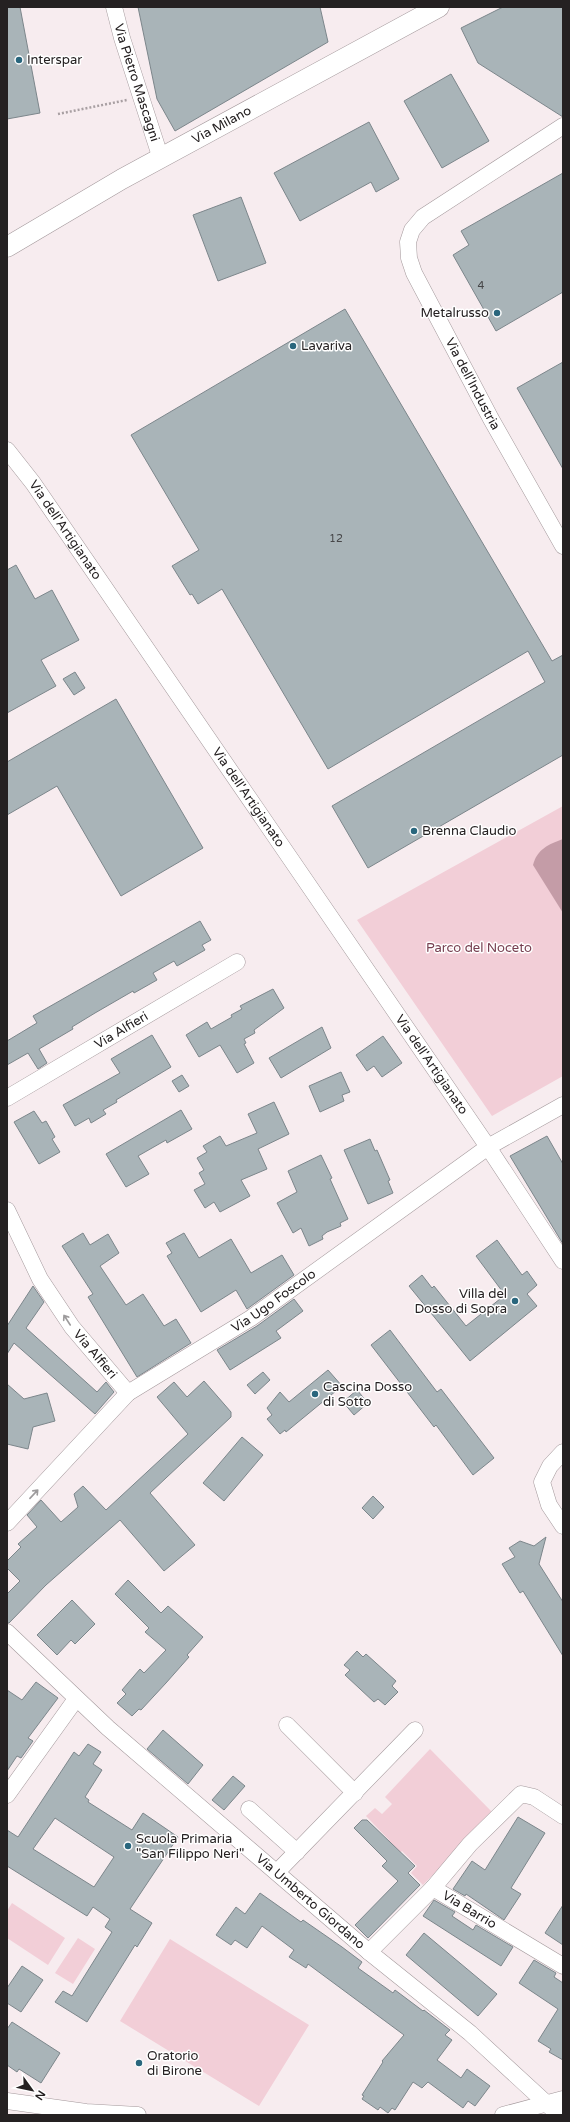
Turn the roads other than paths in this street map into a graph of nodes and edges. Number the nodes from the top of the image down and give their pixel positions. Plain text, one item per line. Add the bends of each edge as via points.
1 (114, 7) edge
2 (439, 7) edge
3 (563, 126) edge
4 (161, 158) junction
5 (7, 247) edge
6 (7, 450) edge
7 (563, 546) edge
8 (237, 962) dead end
9 (7, 1098) edge
10 (563, 1105) edge
11 (488, 1147) junction
12 (7, 1210) edge
13 (563, 1262) edge
14 (128, 1392) junction
15 (563, 1452) edge
16 (7, 1523) edge
17 (563, 1526) edge
18 (7, 1632) edge
19 (76, 1699) junction
20 (287, 1726) dead end
21 (415, 1730) dead end
22 (355, 1793) junction
23 (7, 1795) edge
24 (249, 1809) dead end
25 (563, 1816) edge
26 (296, 1852) junction
27 (277, 1872) junction
28 (432, 1888) junction
29 (369, 1952) junction
30 (563, 1966) edge
31 (563, 2099) edge
32 (7, 2101) edge
33 (547, 2102) junction
34 (138, 2115) edge
35 (502, 2115) edge
36 (559, 2115) edge

1 - 4 street, Via Pietro Mascagni
2 - 4 main road, Via Milano
3 - 7 street, Via dell'Industria via 429,212 412,230 407,248 410,265 434,314
4 - 5 main road, Via Milano
6 - 11 street, Via dell'Artigianato via 33,483
8 - 9 street, Via Alfieri
10 - 11 street, Via Ugo Foscolo
11 - 13 street, Via dell'Artigianato
11 - 14 street, Via Ugo Foscolo via 251,1318
14 -> 12 street, Via Alfieri via 72,1327 40,1278
16 -> 14 street, Via Ugo Foscolo
15 - 17 street via 550,1466 542,1482 549,1505
18 - 19 street, Via Umberto Giordano
19 - 23 street
19 - 27 street, Via Umberto Giordano
20 - 22 street
21 - 22 street
22 - 26 street
24 - 26 street
25 - 28 street via 534,1797 521,1794 470,1844
26 - 27 street
27 - 29 street, Via Umberto Giordano
28 - 29 street, Via Barrio
28 - 30 street, Via Barrio
29 - 33 street, Via Umberto Giordano via 470,2033
31 - 33 street
32 - 34 street via 86,2112
33 - 35 street
33 - 36 street, Via Umberto Giordano

